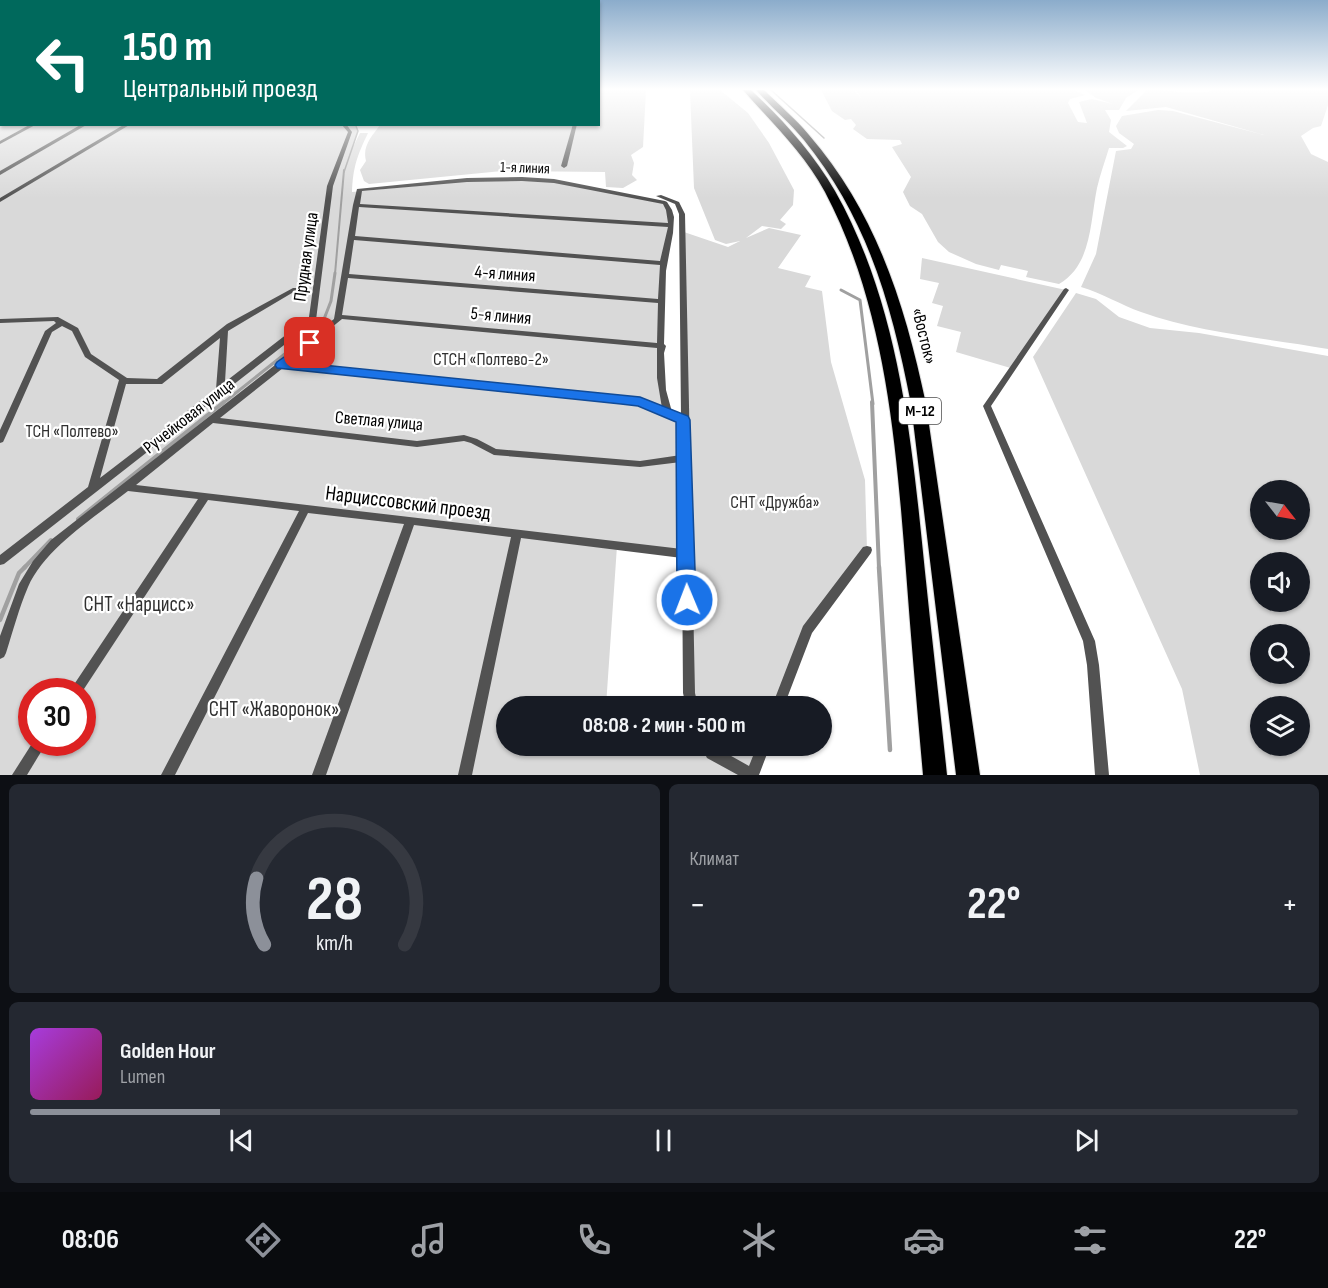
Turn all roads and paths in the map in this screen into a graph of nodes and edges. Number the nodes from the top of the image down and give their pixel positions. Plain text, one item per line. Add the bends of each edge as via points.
1 (31, 126) edge
2 (82, 126) edge
3 (125, 126) edge
4 (345, 126) edge
5 (574, 126) edge
6 (782, 126) edge
7 (797, 126) edge
8 (0, 143) edge
9 (564, 166) dead end
10 (0, 173) edge
11 (360, 188) junction
12 (0, 200) edge
13 (356, 205) junction
14 (670, 225) junction
15 (351, 238) junction
16 (663, 263) junction
17 (345, 276) junction
18 (295, 289) dead end
19 (1066, 290) dead end
20 (662, 301) junction
21 (339, 317) junction
22 (0, 321) edge
23 (62, 322) junction
24 (224, 331) junction
25 (662, 346) junction
26 (282, 365) junction
27 (123, 380) junction
28 (220, 390) junction
29 (669, 413) junction
30 (212, 420) junction
31 (683, 420) junction
32 (0, 440) edge
33 (684, 458) junction
34 (126, 487) junction
35 (93, 488) junction
36 (205, 497) junction
37 (305, 509) junction
38 (410, 521) junction
39 (517, 534) junction
40 (867, 550) dead end
41 (686, 554) junction
42 (0, 561) edge
43 (0, 653) edge
44 (84, 678) edge
45 (689, 696) edge
46 (782, 696) edge
47 (32, 756) edge
48 (717, 756) edge
49 (759, 756) edge
50 (19, 775) edge
51 (168, 775) edge
52 (319, 775) edge
53 (465, 775) edge
54 (751, 775) edge
55 (935, 775) edge
56 (968, 775) edge
57 (1102, 775) edge

1 - 8 street
2 - 10 street
3 - 12 street
4 - 28 street, Прудная улица via 350,132 330,186 313,318
5 - 9 street
6 - 55 highway, М-12 via 829,190 852,239 877,316 908,481
7 - 56 highway, «Восток» / М-12 via 853,200 880,254 900,318 920,413
11 - 13 street
11 - 14 street, 1-я линия via 490,179 554,181 665,203 670,209
11 - 31 street via 495,174 562,177 677,203 682,214
13 - 14 street
13 - 15 street
14 - 16 street
15 - 16 street
15 - 17 street
16 - 20 street
17 - 20 street, 4-я линия
17 - 21 street
18 - 24 street
19 - 57 street via 987,406 1089,640
20 - 25 street
21 - 25 street, 5-я линия
21 - 26 street, Ручейковая улица
22 - 23 street
23 - 27 street via 75,330 88,355
23 - 32 street via 49,331
24 - 27 street via 159,382
24 - 28 street
25 - 29 street via 660,382
26 - 29 street via 621,399
26 - 30 street, Ручейковая улица
27 - 35 street
28 - 35 street
29 - 31 street
30 - 33 street, Светлая улица via 417,444 464,438 494,452 640,464
30 - 34 street, Ручейковая улица
31 - 33 street
33 - 41 street
34 - 36 street, Нарциссовский проезд
34 - 43 street, Ручейковая улица via 55,543 37,564 24,584
35 - 42 street
36 - 37 street, Нарциссовский проезд
36 - 44 street
37 - 38 street, Нарциссовский проезд
37 - 51 street
38 - 39 street, Нарциссовский проезд
38 - 52 street
39 - 41 street, Нарциссовский проезд
39 - 53 street
40 - 46 street via 807,630
41 - 45 street
47 - 50 street
48 - 54 street
49 - 54 street

